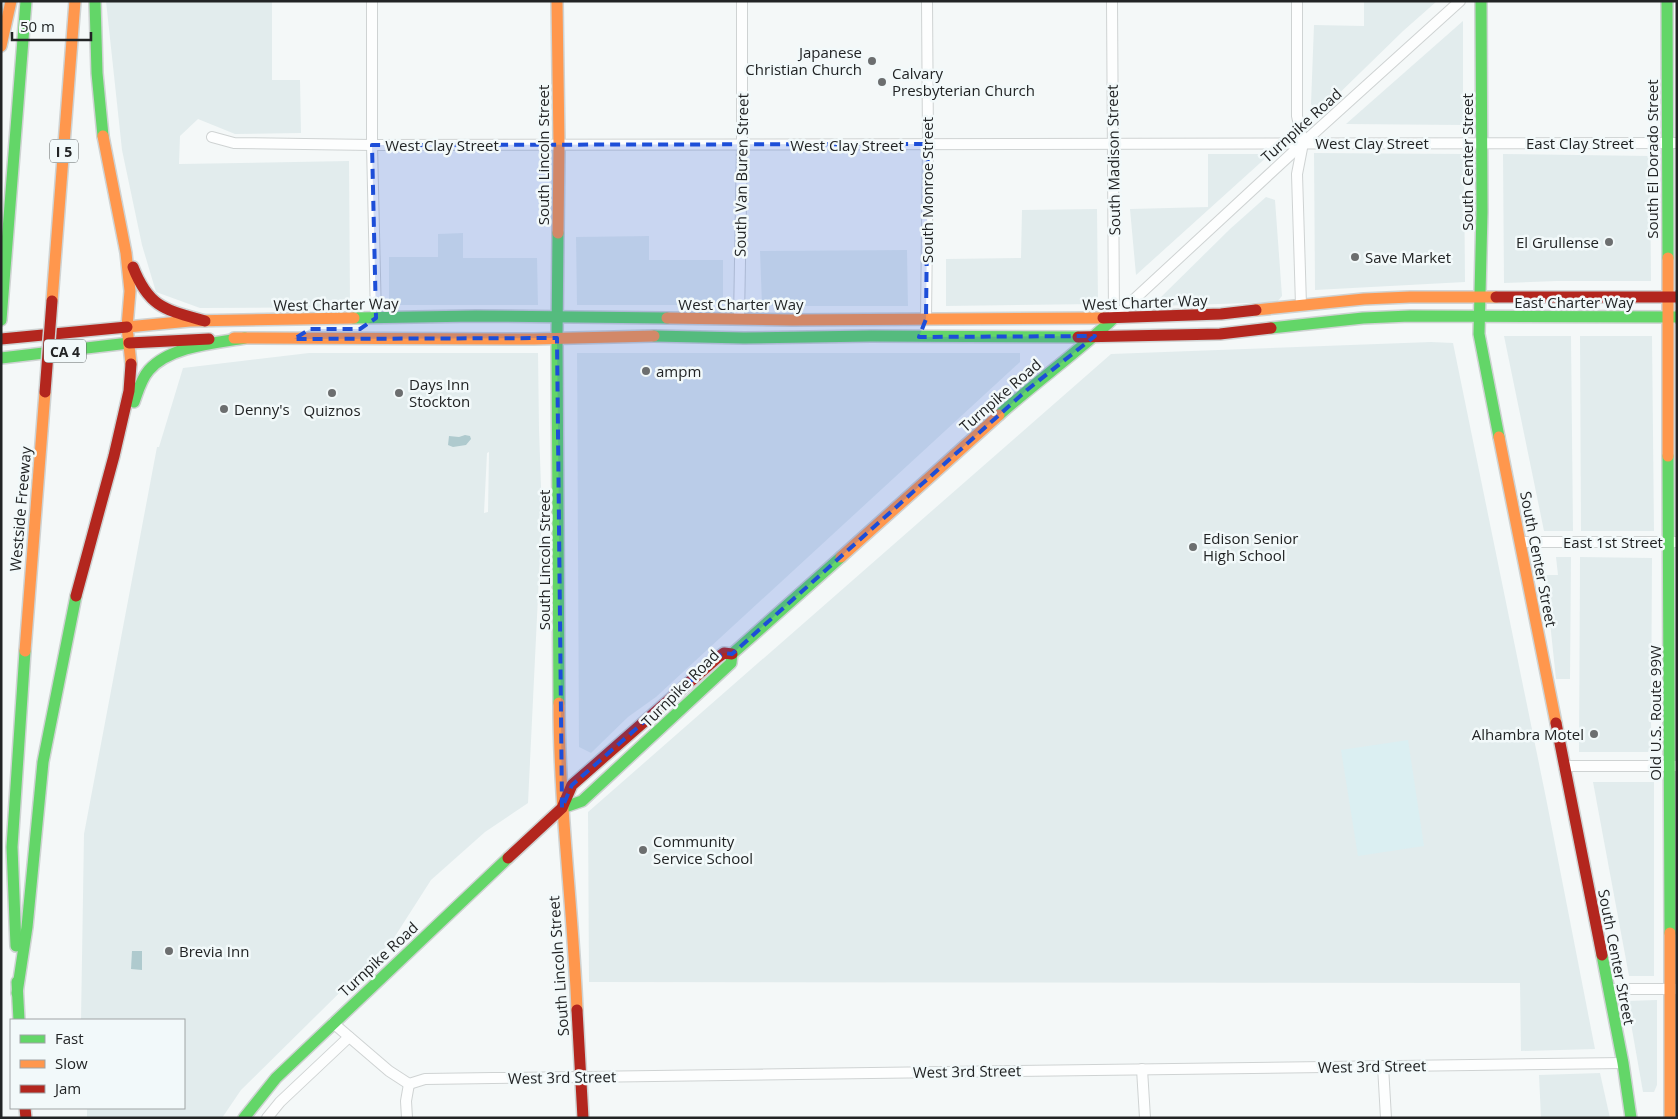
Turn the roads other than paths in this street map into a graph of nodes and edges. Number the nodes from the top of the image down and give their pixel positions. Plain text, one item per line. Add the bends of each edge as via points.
1 (11, 1) edge
2 (26, 1) edge
3 (75, 1) edge
4 (95, 1) edge
5 (372, 1) edge
6 (557, 1) edge
7 (742, 1) edge
8 (927, 1) edge
9 (1112, 1) edge
10 (1297, 1) edge
11 (1460, 1) edge
12 (1480, 1) edge
13 (1667, 1) edge
14 (1, 46) edge
15 (212, 138) dead end
16 (1303, 143) junction
17 (1483, 143) junction
18 (1672, 143) edge
19 (928, 144) junction
20 (1113, 144) junction
21 (372, 145) junction
22 (559, 145) junction
23 (742, 145) junction
24 (126, 253) junction
25 (1672, 297) edge
26 (1480, 298) junction
27 (2, 304) edge
28 (1302, 305) junction
29 (1479, 317) junction
30 (1673, 317) edge
31 (376, 318) junction
32 (557, 318) junction
33 (1114, 318) junction
34 (739, 319) junction
35 (926, 319) junction
36 (1, 320) edge
37 (205, 321) junction
38 (128, 327) junction
39 (680, 336) junction
40 (871, 336) junction
41 (1095, 336) junction
42 (245, 338) junction
43 (294, 338) junction
44 (557, 338) junction
45 (1, 339) edge
46 (129, 343) junction
47 (1, 358) edge
48 (114, 456) junction
49 (1520, 542) junction
50 (1673, 542) edge
51 (732, 654) junction
52 (1564, 766) junction
53 (1673, 766) edge
54 (562, 808) junction
55 (1609, 989) junction
56 (1674, 990) edge
57 (17, 993) junction
58 (19, 1019) edge
59 (333, 1023) junction
60 (349, 1036) junction
61 (1623, 1063) junction
62 (1383, 1066) junction
63 (1142, 1069) junction
64 (580, 1077) junction
65 (409, 1084) junction
66 (244, 1118) edge
67 (267, 1118) edge
68 (407, 1118) edge
69 (583, 1118) edge
70 (1145, 1118) edge
71 (1386, 1118) edge
72 (1631, 1118) edge
73 (1670, 1118) edge

1 - 14 main road
2 - 27 main road
3 - 57 main road, Westside Freeway / I 5, bridge via 12,847
4 - 24 main road via 99,106
5 - 21 street
6 - 22 main road, South Lincoln Street
7 - 23 street, South Van Buren Street
8 - 19 street, South Monroe Street
9 - 20 street, South Madison Street
10 - 16 street via 1297,116
11 - 16 street, Turnpike Road
12 - 17 main road, South Center Street
13 - 18 main road, South El Dorado Street
15 - 21 street, West Clay Street via 234,143
16 - 17 street, West Clay Street
16 - 20 street, West Clay Street
16 - 28 street via 1297,174
16 - 33 street, Turnpike Road
17 - 18 street, East Clay Street
17 - 26 main road, South Center Street
18 - 25 main road, South El Dorado Street
19 - 20 street, West Clay Street
19 - 23 street, West Clay Street
19 - 35 street, South Monroe Street
20 - 33 street, South Madison Street
21 - 22 street, West Clay Street
21 - 31 street
22 - 23 street, West Clay Street
22 - 32 main road, South Lincoln Street
23 - 34 street, South Van Buren Street
24 - 37 main road via 150,300 160,307
24 - 38 main road via 130,291
25 - 26 main road, East Charter Way
25 - 30 main road, South El Dorado Street
26 - 28 main road, West Charter Way via 1392,298
26 - 29 main road, South Center Street
27 - 36 main road
28 - 33 main road, West Charter Way via 1221,314
29 - 30 main road, East Charter Way
29 - 41 main road via 1410,316 1220,334
29 - 49 main road, South Center Street via 1479,334
30 - 50 main road, Old U.S. Route 99W
31 - 32 main road, West Charter Way
31 - 37 main road, West Charter Way
31 - 43 main road via 360,328 310,328
32 - 34 main road, West Charter Way
32 - 44 main road, South Lincoln Street
33 - 35 main road, West Charter Way
33 - 41 main road, Turnpike Road
34 - 35 main road, West Charter Way
34 - 39 main road via 732,327 692,328
35 - 40 main road via 923,327 875,329
37 - 38 main road, West Charter Way
38 - 45 main road, West Charter Way / CA 4
38 - 46 main road
39 - 40 main road
39 - 44 main road
40 - 41 main road
41 - 51 main road, Turnpike Road via 1027,390
42 - 43 main road
42 - 46 main road
42 - 48 main road via 173,354 153,366 140,385
43 - 44 main road
44 - 54 main road, South Lincoln Street
46 - 47 main road, CA 4
46 - 48 main road via 129,391
48 - 57 main road via 77,590 43,762 27,927
49 - 50 street, East 1st Street
49 - 52 main road, South Center Street
50 - 53 main road, Old U.S. Route 99W
51 - 54 main road, Turnpike Road via 732,662 597,788 582,801
51 - 54 main road, Turnpike Road via 724,653 716,658 572,785
52 - 53 street
52 - 55 main road, South Center Street
53 - 56 main road, Old U.S. Route 99W
54 - 59 main road, Turnpike Road
54 - 64 main road, South Lincoln Street
55 - 56 street
55 - 61 main road, South Center Street
56 - 73 main road, Old U.S. Route 99W
57 - 58 main road, Westside Freeway / I 5
59 - 60 street
59 - 66 main road, Turnpike Road via 276,1078
60 - 65 street
60 - 67 street
61 - 62 street, West 3rd Street
61 - 72 main road, South Center Street
62 - 63 street, West 3rd Street
62 - 71 street
63 - 64 street, West 3rd Street
63 - 70 street
64 - 65 street, West 3rd Street via 425,1079
64 - 69 main road, South Lincoln Street
65 - 68 street

